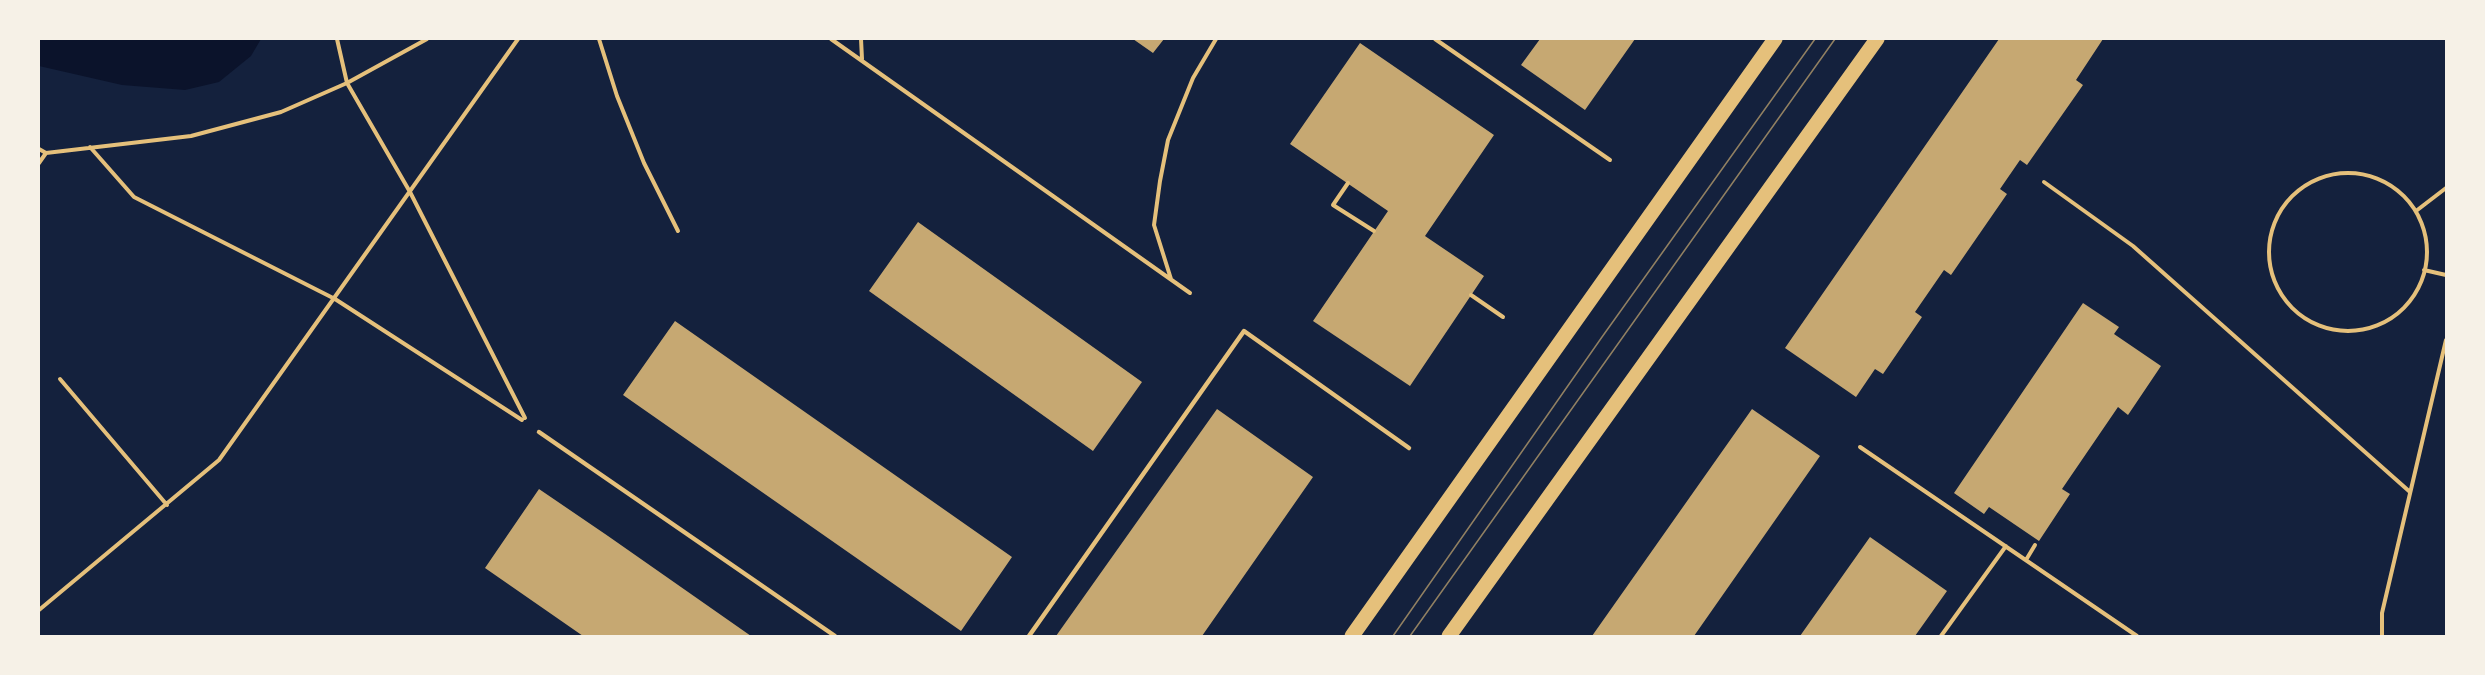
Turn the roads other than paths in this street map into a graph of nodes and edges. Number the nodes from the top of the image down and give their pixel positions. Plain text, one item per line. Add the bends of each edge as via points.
1 (1775, 39) edge
2 (1876, 39) edge
3 (539, 432) dead end
4 (1408, 448) dead end
5 (835, 636) edge
6 (1029, 636) edge
7 (1352, 636) edge
8 (1449, 636) edge

1 - 7 main road
2 - 8 main road
3 - 5 lane
4 - 6 lane via 1244,332

